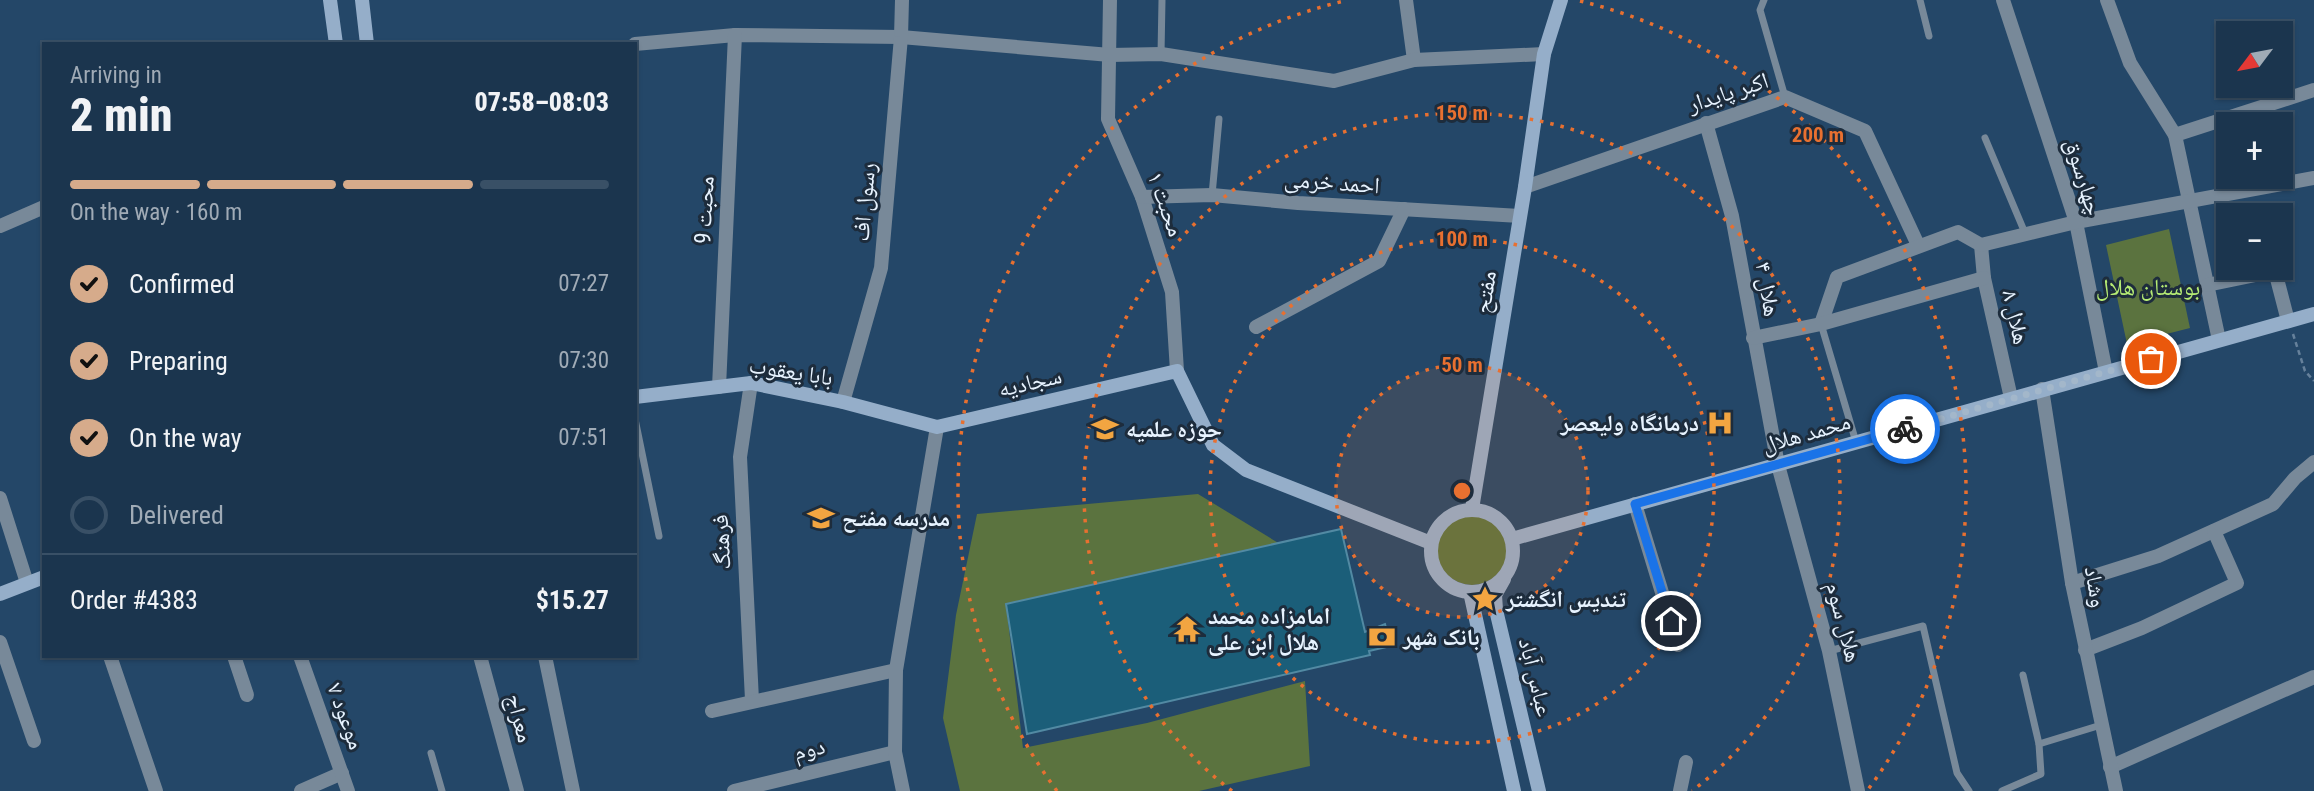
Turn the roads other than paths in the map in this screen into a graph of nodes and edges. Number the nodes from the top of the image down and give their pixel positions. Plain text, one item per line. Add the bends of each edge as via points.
1 (330, 0) edge
2 (362, 0) edge
3 (902, 0) edge
4 (1110, 0) edge
5 (1162, 0) edge
6 (1406, 0) edge
7 (1561, 0) edge
8 (1764, 0) edge
9 (1920, 0) edge
10 (2003, 0) edge
11 (2107, 0) edge
12 (735, 35) junction
13 (1929, 36) dead end
14 (901, 37) junction
15 (336, 42) edge
16 (367, 42) edge
17 (637, 44) edge
18 (1161, 54) junction
19 (1544, 54) junction
20 (1110, 55) junction
21 (1414, 60) junction
22 (2314, 90) edge
23 (1785, 97) junction
24 (2271, 98) edge
25 (2272, 103) junction
26 (1219, 119) dead end
27 (1706, 123) junction
28 (2175, 135) junction
29 (1985, 138) dead end
30 (2314, 178) edge
31 (1525, 187) junction
32 (1212, 195) junction
33 (1142, 197) junction
34 (2189, 202) junction
35 (42, 209) edge
36 (1404, 209) junction
37 (1520, 216) junction
38 (2076, 222) junction
39 (0, 226) edge
40 (2025, 233) junction
41 (1918, 245) junction
42 (1981, 245) junction
43 (1984, 278) junction
44 (2207, 285) junction
45 (2314, 314) edge
46 (2288, 321) junction
47 (1821, 324) junction
48 (1256, 327) dead end
49 (1753, 338) junction
50 (2220, 340) junction
51 (1177, 371) junction
52 (2106, 372) junction
53 (751, 383) junction
54 (719, 387) junction
55 (2042, 390) junction
56 (637, 397) edge
57 (2011, 398) junction
58 (843, 402) junction
59 (937, 427) junction
60 (637, 429) edge
61 (1856, 443) junction
62 (2314, 462) edge
63 (1778, 465) junction
64 (0, 498) edge
65 (1635, 504) junction
66 (1472, 509) junction
67 (2214, 531) junction
68 (659, 536) dead end
69 (1512, 539) junction
70 (1432, 543) junction
71 (1505, 576) junction
72 (42, 578) edge
73 (26, 583) junction
74 (2072, 583) junction
75 (1470, 592) junction
76 (0, 594) edge
77 (0, 642) edge
78 (1678, 645) dead end
79 (2085, 650) junction
80 (1829, 651) junction
81 (111, 658) edge
82 (235, 658) edge
83 (301, 658) edge
84 (481, 658) edge
85 (545, 658) edge
86 (896, 670) junction
87 (2023, 676) dead end
88 (2314, 677) edge
89 (247, 695) dead end
90 (752, 700) junction
91 (712, 711) dead end
92 (2101, 725) junction
93 (34, 741) dead end
94 (2039, 744) junction
95 (431, 752) dead end
96 (895, 752) junction
97 (1686, 762) dead end
98 (2110, 766) junction
99 (342, 773) junction
100 (787, 785) edge
101 (156, 791) edge
102 (301, 791) edge
103 (348, 791) edge
104 (442, 791) edge
105 (517, 791) edge
106 (573, 791) edge
107 (734, 791) edge
108 (903, 791) edge
109 (1514, 791) edge
110 (1539, 791) edge
111 (1680, 791) edge
112 (1858, 791) edge
113 (1969, 791) edge
114 (2002, 791) edge
115 (2116, 791) edge

1 - 15 main road
2 - 16 main road
3 - 14 street, رسول اف
4 - 20 street, محبت ۱
5 - 18 lane
6 - 21 street
7 - 19 main road, مفتح
8 - 23 lane via 1760,10
9 - 13 lane
10 - 38 street, چهارسوق
11 - 28 street via 2130,63
12 - 14 street
12 - 17 street
12 - 54 street, محبت 9
14 - 20 street
14 - 58 street, رسول اف via 881,268
18 - 20 street
18 - 21 street via 1334,81
19 - 21 street
19 - 31 main road, مفتح
20 - 33 street, محبت ۱ via 1108,119
22 - 25 street
23 - 27 street, اکبر پایدار
23 - 41 street, اکبر پایدار via 1865,131
24 - 25 street
25 - 28 street
26 - 32 lane
27 - 31 street, اکبر پایدار
27 - 49 street, هلال ۴ via 1732,216
28 - 34 street
29 - 40 lane
30 - 34 street
31 - 37 main road, مفتح
32 - 33 street, احمد خرمی
32 - 36 street, احمد خرمی
33 - 51 street, محبت ۱ via 1172,292
34 - 38 street
34 - 44 street
35 - 39 street
36 - 37 street, احمد خرمی
36 - 48 street via 1379,261
37 - 66 main road, مفتح
38 - 40 street
38 - 52 street, چهارسوق
40 - 42 street
41 - 42 street via 1958,232
41 - 47 street via 1837,277
42 - 43 street, هلال ۸
43 - 47 street
43 - 57 street, هلال ۸
44 - 46 street via 2275,271
44 - 50 street
45 - 46 main road, محمد هلال
46 - 50 main road, محمد هلال
47 - 49 street
47 - 61 lane
49 - 63 street, هلال ۴
50 - 52 main road, محمد هلال
51 - 59 main road, سجادیه
51 - 70 main road via 1213,445 1245,470
52 - 55 main road, محمد هلال
53 - 54 main road, بابا یعقوب
53 - 58 main road, بابا یعقوب
53 - 90 street, فرهنگ via 740,457
54 - 56 main road, بابا یعقوب
55 - 57 main road, محمد هلال
55 - 74 street, وشاد
57 - 61 main road, محمد هلال
58 - 59 main road, بابا یعقوب
59 - 86 street
60 - 68 lane
61 - 63 main road, محمد هلال
62 - 67 street via 2273,504
63 - 65 main road, محمد هلال
63 - 80 street, هلال سوم
64 - 73 street
65 - 69 main road, محمد هلال
65 - 78 street
66 - 69 main road via 1497,517
66 - 70 main road via 1446,519
67 - 74 street via 2158,556
67 - 79 street via 2238,583
69 - 71 main road via 1514,552
70 - 75 main road via 1436,571 1445,582
71 - 75 main road via 1483,591
71 - 110 main road, عباس آباد via 1495,595 1496,610
72 - 73 main road
73 - 76 main road
74 - 79 street, وشاد
75 - 109 main road, عباس آباد
77 - 93 street
79 - 92 street, وشاد
80 - 112 street, هلال سوم
80 - 113 lane via 1923,626 1957,773
81 - 101 street
82 - 89 street
83 - 99 street, موعود ۷
84 - 105 street, معراج
85 - 106 street
86 - 90 street
86 - 96 street
87 - 94 lane
88 - 98 street
90 - 91 street
92 - 94 lane
92 - 98 street, وشاد
94 - 114 lane via 2041,774
95 - 104 lane
96 - 100 street, دوم
96 - 108 street
97 - 111 street
98 - 115 street, وشاد
99 - 102 street
99 - 103 street, موعود ۷
100 - 107 street, دوم

